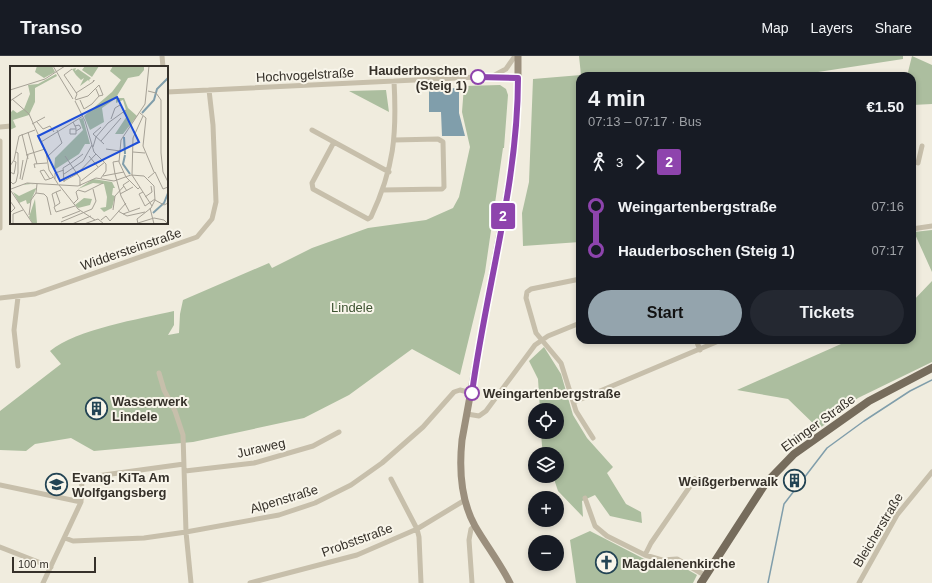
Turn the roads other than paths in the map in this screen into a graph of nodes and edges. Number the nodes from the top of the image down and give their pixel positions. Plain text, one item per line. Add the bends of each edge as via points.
1 (162, 56) edge
2 (516, 56) edge
3 (163, 66) edge
4 (492, 77) junction
5 (518, 78) junction
6 (394, 81) junction
7 (209, 90) junction
8 (168, 92) edge
9 (10, 126) edge
10 (0, 127) edge
11 (312, 130) dead end
12 (394, 140) junction
13 (0, 141) edge
14 (334, 142) junction
15 (922, 146) dead end
16 (916, 162) edge
17 (389, 172) junction
18 (383, 190) junction
19 (1, 214) edge
20 (932, 226) edge
21 (0, 228) edge
22 (916, 228) edge
23 (576, 279) edge
24 (18, 297) junction
25 (0, 298) edge
26 (576, 325) edge
27 (542, 340) junction
28 (698, 344) edge
29 (713, 344) edge
30 (700, 350) junction
31 (18, 366) dead end
32 (932, 368) edge
33 (159, 373) dead end
34 (472, 393) junction
35 (574, 402) junction
36 (467, 414) junction
37 (339, 432) dead end
38 (593, 438) dead end
39 (184, 464) junction
40 (184, 471) junction
41 (932, 472) edge
42 (391, 479) dead end
43 (695, 479) dead end
44 (0, 485) edge
45 (585, 498) dead end
46 (465, 500) junction
47 (81, 502) junction
48 (475, 526) junction
49 (417, 529) junction
50 (186, 532) junction
51 (65, 538) junction
52 (0, 546) edge
53 (645, 555) junction
54 (51, 567) junction
55 (703, 579) edge
56 (43, 583) edge
57 (191, 583) edge
58 (250, 583) edge
59 (421, 583) edge
60 (472, 583) edge
61 (510, 583) edge
62 (859, 583) edge

1 - 3 street
2 - 4 street via 506,69
2 - 5 main road
4 - 5 street, Hochvogelstraße
4 - 6 street, Hochvogelstraße
5 - 34 main road via 511,172
6 - 7 street, Hochvogelstraße
6 - 12 street
7 - 8 street, Hochvogelstraße
7 - 24 street, Widdersteinstraße via 216,202 212,219 197,237 36,294
9 - 10 street
11 - 14 street
12 - 17 street
12 - 18 street via 438,139 443,142 444,187
13 - 19 street
14 - 17 street
14 - 18 street via 312,183 313,190 368,219
15 - 16 street via 918,163
17 - 18 street
19 - 21 street
20 - 22 street
23 - 27 street via 527,292 526,298 534,326
24 - 25 street, Widdersteinstraße
24 - 31 street via 14,330
26 - 27 street
27 - 35 street via 561,363
27 - 36 street via 522,361 486,411 479,416
28 - 30 street
29 - 30 street
30 - 35 street
32 - 55 main road, Ehinger Straße via 870,401 794,454 765,484
33 - 39 street via 183,435
34 - 36 main road
34 - 50 street, Alpenstraße via 460,390 454,392 423,427 388,459 330,497 280,515
35 - 38 street via 582,422
36 - 46 main road via 460,470
37 - 40 street, Juraweg via 313,446 254,463
39 - 40 street
39 - 47 street via 82,478
40 - 50 street
41 - 62 street, Bleicherstraße via 897,514
42 - 49 street
43 - 53 street
44 - 47 street
45 - 53 street via 595,526 620,544
46 - 48 main road
46 - 49 street, Probststraße
47 - 51 street
48 - 60 street via 471,529 469,540
48 - 61 main road via 498,559
49 - 58 street, Probststraße via 358,555
49 - 59 street
50 - 51 street, Alpenstraße via 144,538 73,541
50 - 57 street
51 - 54 street
52 - 54 street
53 - 55 street via 662,560 677,559
54 - 56 street

